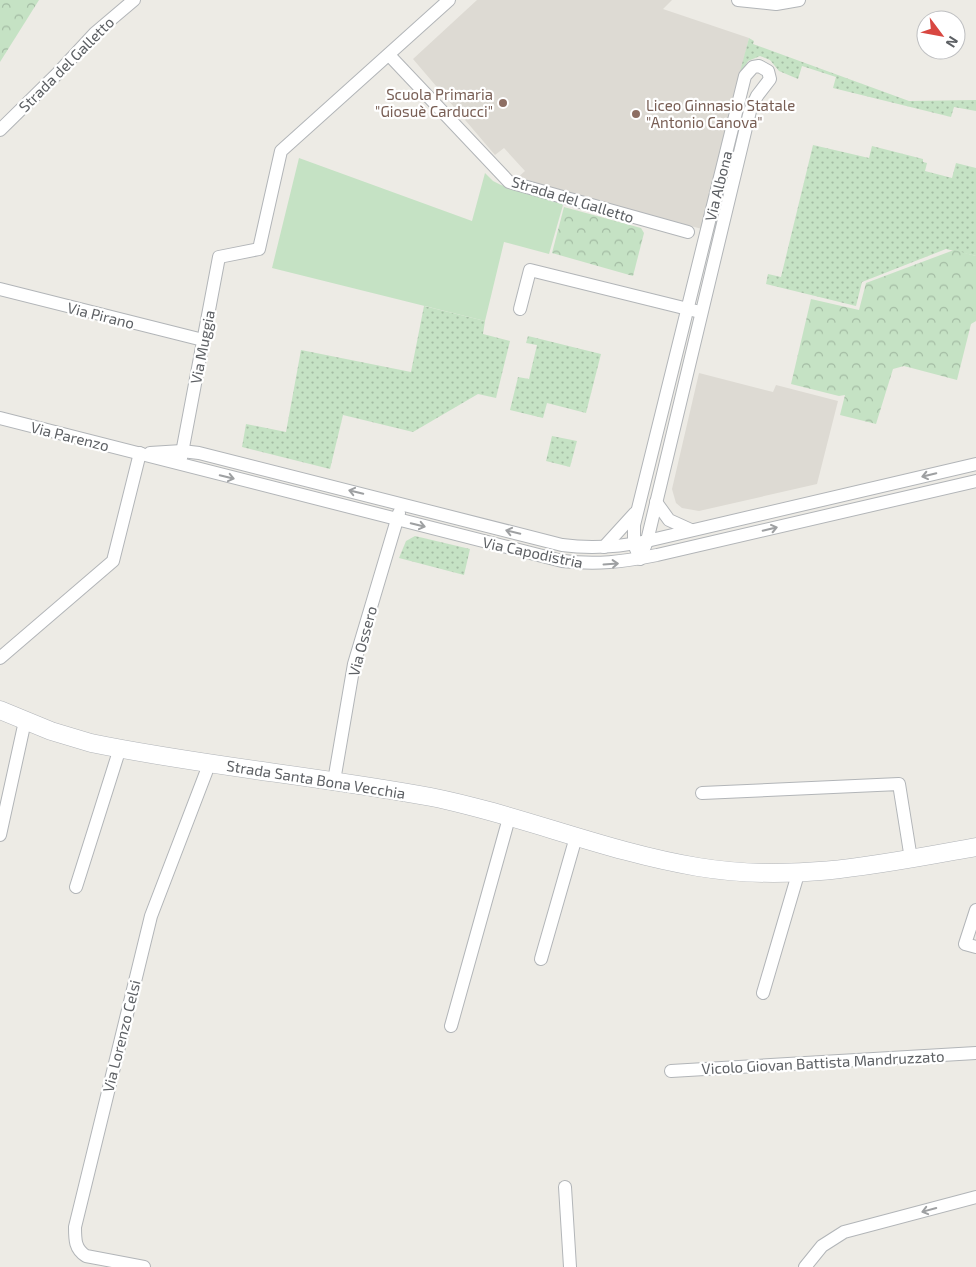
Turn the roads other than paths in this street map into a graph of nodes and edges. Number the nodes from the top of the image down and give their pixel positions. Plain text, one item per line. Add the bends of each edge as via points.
1 (134, 0) edge
2 (449, 0) edge
3 (738, 0) edge
4 (799, 0) edge
5 (389, 55) junction
6 (0, 130) edge
7 (688, 232) dead end
8 (0, 289) edge
9 (520, 309) dead end
10 (687, 309) junction
11 (700, 312) junction
12 (203, 340) junction
13 (0, 418) edge
14 (182, 450) junction
15 (140, 453) junction
16 (976, 464) edge
17 (180, 465) junction
18 (976, 481) edge
19 (656, 502) junction
20 (402, 504) junction
21 (638, 510) junction
22 (397, 520) junction
23 (691, 530) junction
24 (641, 542) junction
25 (604, 547) junction
26 (640, 559) junction
27 (0, 658) edge
28 (0, 710) edge
29 (25, 721) junction
30 (120, 748) junction
31 (210, 762) junction
32 (334, 781) junction
33 (702, 793) dead end
34 (3, 813) edge
35 (509, 818) junction
36 (0, 835) edge
37 (576, 837) junction
38 (976, 847) edge
39 (911, 859) junction
40 (798, 874) junction
41 (76, 887) dead end
42 (976, 910) edge
43 (976, 948) edge
44 (541, 959) dead end
45 (763, 994) dead end
46 (451, 1026) dead end
47 (976, 1054) edge
48 (671, 1071) dead end
49 (565, 1187) dead end
50 (976, 1197) edge
51 (144, 1267) edge
52 (570, 1267) edge
53 (805, 1267) edge

1 - 6 street, Strada del Galletto via 95,33
2 - 5 street
3 - 4 street via 776,4
5 - 7 street, Strada del Galletto via 508,182
5 - 12 street, Via Muggia via 281,151 259,250 219,257
8 - 12 street, Via Pirano
9 - 10 street via 530,270
10 - 11 street
10 - 11 street, Via Albona via 745,76 753,66 759,66 768,71 770,79 750,111
10 - 21 street, Via Albona
11 - 19 street, Via Albona
12 - 14 street, Via Muggia
13 - 15 street, Via Parenzo
14 - 15 street, Via Parenzo
14 - 17 street, Via Muggia
20 -> 14 street, Via Capodistria
15 - 17 street, Via Parenzo
15 - 27 street via 114,561
16 -> 23 street, Via Capodistria
17 -> 22 street, Via Capodistria
26 -> 18 street, Via Capodistria
19 - 23 street via 669,520
19 - 24 street, Via Albona
20 - 22 street, Via Ossero
25 -> 20 street, Via Capodistria via 562,545
21 - 24 street, Via Albona via 634,525
21 - 25 street, Via Albona
22 -> 26 street, Via Capodistria via 562,561 602,564
22 - 32 street, Via Ossero via 354,664
23 - 24 street, Via Capodistria
24 - 25 street, Via Capodistria
24 - 26 street, Via Albona
28 - 29 street, Strada Santa Bona Vecchia
29 - 30 street, Strada Santa Bona Vecchia via 73,738
29 - 34 street
30 - 31 street, Strada Santa Bona Vecchia
30 - 41 street
31 - 32 street, Strada Santa Bona Vecchia
31 - 51 street, Via Lorenzo Celsi via 151,916 75,1227 75,1241 79,1251 86,1256
32 - 35 street, Strada Santa Bona Vecchia via 431,797
33 - 39 street via 899,784
34 - 36 street
35 - 37 street, Strada Santa Bona Vecchia
35 - 46 street
37 - 40 street, Strada Santa Bona Vecchia via 700,868
37 - 44 street
38 - 39 street, Strada Santa Bona Vecchia
39 - 40 street, Strada Santa Bona Vecchia
40 - 45 street
42 - 43 street via 965,944
47 - 48 street, Vicolo Giovan Battista Mandruzzato
49 - 52 street
50 -> 53 street via 844,1232 822,1246

